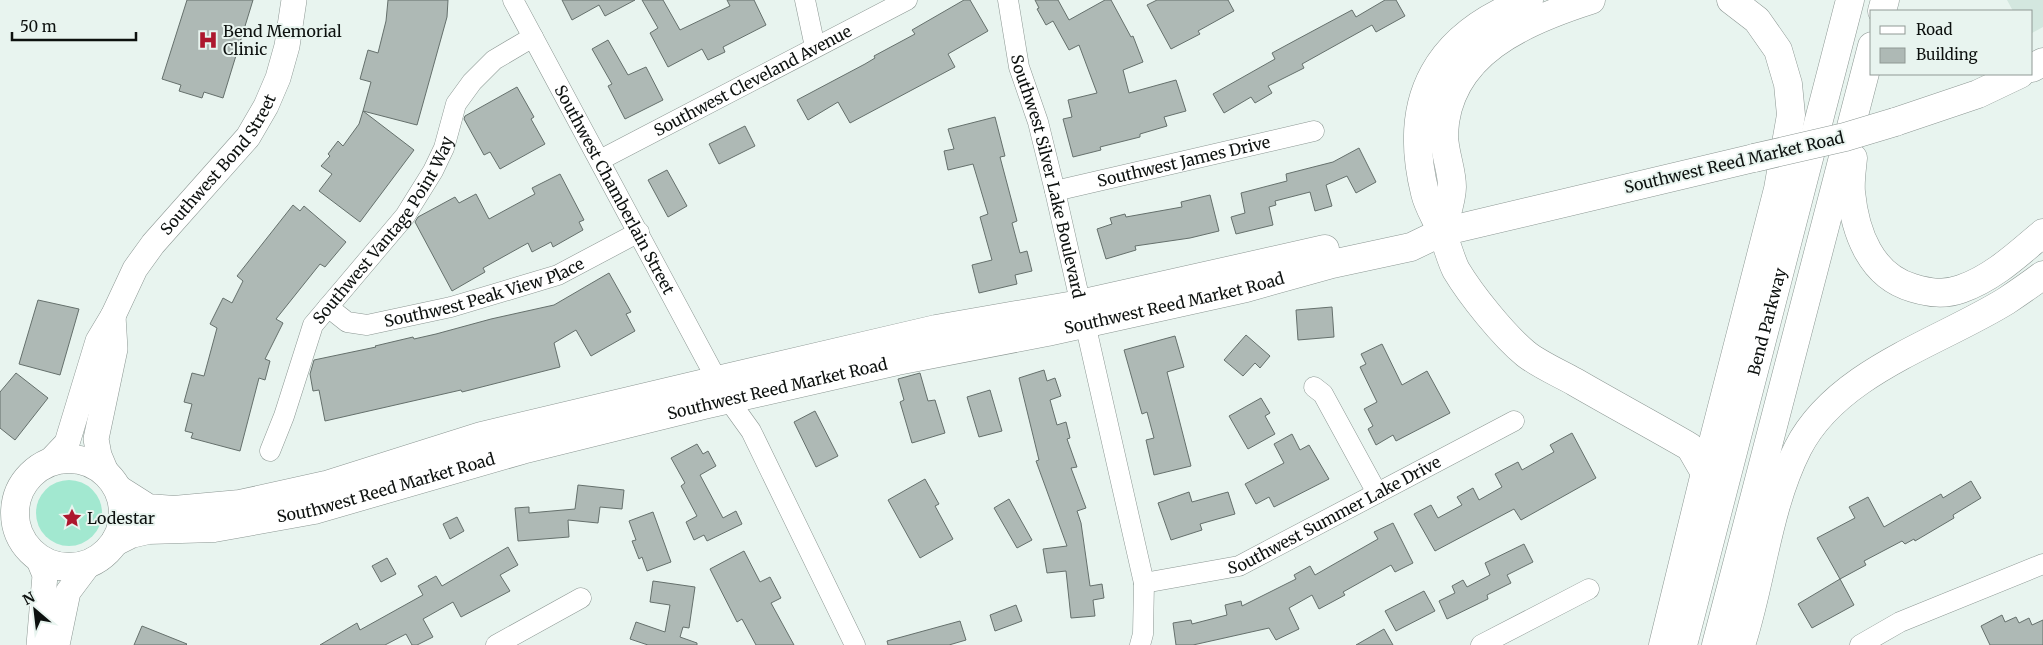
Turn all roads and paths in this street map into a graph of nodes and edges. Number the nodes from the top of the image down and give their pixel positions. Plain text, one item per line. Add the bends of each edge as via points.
1 (294, 0) edge
2 (513, 0) edge
3 (805, 0) edge
4 (907, 0) edge
5 (1008, 0) edge
6 (1529, 0) edge
7 (1591, 0) edge
8 (1731, 0) edge
9 (1850, 0) edge
10 (533, 37) junction
11 (815, 47) junction
12 (1870, 53) edge
13 (2018, 75) edge
14 (1859, 90) junction
15 (1314, 131) dead end
16 (600, 160) junction
17 (1055, 191) junction
18 (639, 232) junction
19 (1442, 232) junction
20 (2043, 233) edge
21 (2043, 275) edge
22 (328, 307) junction
23 (1083, 314) junction
24 (113, 316) junction
25 (1314, 387) dead end
26 (723, 389) junction
27 (1514, 421) dead end
28 (270, 451) dead end
29 (49, 462) junction
30 (1705, 473) junction
31 (112, 481) junction
32 (11, 493) edge
33 (1377, 493) junction
34 (0, 528) edge
35 (115, 542) junction
36 (31, 551) junction
37 (89, 564) junction
38 (2043, 564) edge
39 (1144, 583) junction
40 (1589, 589) dead end
41 (581, 598) dead end
42 (39, 645) edge
43 (57, 645) edge
44 (496, 645) edge
45 (855, 645) edge
46 (1140, 645) edge
47 (1481, 645) edge
48 (1663, 645) edge
49 (1683, 645) edge
50 (1716, 645) edge
51 (1741, 645) edge
52 (1860, 645) edge

1 - 24 street, Southwest Bond Street via 278,78 248,138 152,244 135,269
2 - 10 street, Southwest Chamberlain Street
3 - 11 street
4 - 11 street, Southwest Cleveland Avenue
5 - 17 street, Southwest Silver Lake Boulevard via 1019,67 1038,122
6 - 19 main road via 1475,27 1455,44 1435,70 1424,93 1419,117 1419,154 1425,194
7 - 19 main road via 1531,22 1506,35 1466,70 1452,98 1444,132 1444,152 1452,187
8 - 30 main road via 1757,20 1778,50 1788,84 1791,115 1778,189
9 - 49 main road, Bend Parkway
10 - 16 street, Southwest Chamberlain Street
10 - 22 street, Southwest Vantage Point Way via 494,60 472,82 456,104 444,148 433,171 405,216
11 - 16 street, Southwest Cleveland Avenue
12 - 14 main road, Bend Parkway
13 - 19 main road, Southwest Reed Market Road, bridge via 1978,94 1836,139
14 - 20 main road via 1850,191 1858,232 1875,264 1896,283 1934,294 1961,289 1994,273
14 - 50 main road, Bend Parkway
15 - 17 street, Southwest James Drive
16 - 18 street, Southwest Chamberlain Street
17 - 23 street, Southwest Silver Lake Boulevard
18 - 22 street, Southwest Peak View Place via 558,275 451,307 367,325 347,322
18 - 26 street, Southwest Chamberlain Street
19 - 23 main road, Southwest Reed Market Road via 1407,231
19 - 30 main road via 1456,269 1501,330 1527,355 1690,447
21 - 51 main road via 2005,302 1899,357 1844,394 1818,419 1798,448 1781,490
22 - 28 street, Southwest Vantage Point Way via 313,325
23 - 26 main road, Southwest Reed Market Road via 936,329
23 - 39 street, Southwest Silver Lake Boulevard
24 - 29 street, Southwest Bond Street via 98,341 70,438
24 - 31 street, Southwest Bond Street via 115,349 96,439 99,455
25 - 33 street via 1323,394
26 - 31 main road, Southwest Reed Market Road via 481,436 326,485 240,504 174,510 148,508
26 - 35 main road, Southwest Reed Market Road via 314,510 214,528 148,530
26 - 45 street, Southwest Chamberlain Street via 751,431
27 - 33 street, Southwest Summer Lake Drive
29 - 31 main road via 79,460 94,465
29 - 32 main road
30 - 48 main road
31 - 35 main road via 122,499 123,522
32 - 36 main road via 16,500 17,530
33 - 39 street, Southwest Summer Lake Drive via 1239,566
34 - 36 main road via 13,534
35 - 37 main road via 99,559
36 - 37 main road via 63,567
36 - 42 street via 45,575
37 - 43 street via 68,592
38 - 52 street via 1900,622
39 - 46 street, Southwest Silver Lake Boulevard
40 - 47 street
41 - 44 street

